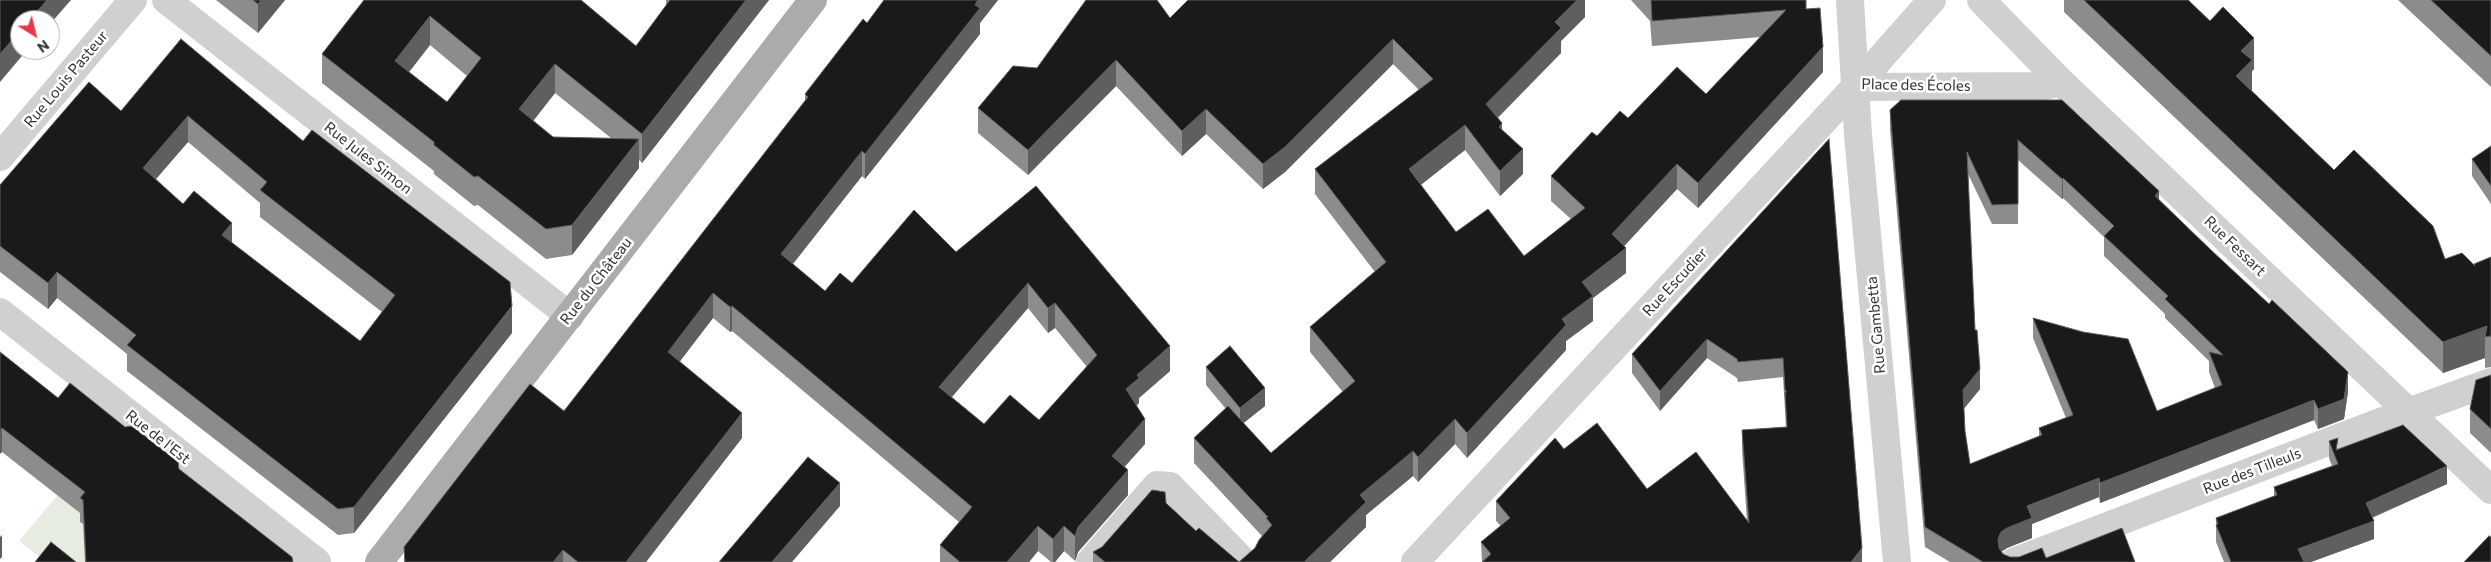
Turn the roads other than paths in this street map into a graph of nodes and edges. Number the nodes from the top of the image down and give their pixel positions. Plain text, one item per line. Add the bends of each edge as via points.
1 (133, 0) edge
2 (166, 0) edge
3 (813, 0) edge
4 (1850, 0) edge
5 (1932, 0) edge
6 (1981, 0) edge
7 (2061, 82) junction
8 (1856, 87) junction
9 (0, 157) edge
10 (0, 312) edge
11 (570, 316) junction
12 (2491, 382) edge
13 (2408, 411) junction
14 (2491, 490) edge
15 (317, 562) edge
16 (379, 562) edge
17 (1090, 562) edge
18 (1244, 562) edge
19 (1415, 562) edge
20 (1897, 562) edge
21 (2013, 562) edge

1 - 9 street, Rue Louis Pasteur
2 - 11 street, Rue Jules Simon
3 - 11 main road, Rue du Château
4 - 8 street, Place des Écoles
5 - 8 street, Rue Escudier
6 - 7 street, Rue Fessart
7 - 8 street, Place des Écoles via 2044,86
7 - 13 street, Rue Fessart
8 - 19 street, Rue Escudier
8 - 20 street, Rue Gambetta
10 - 15 street, Rue de l'Est
11 - 16 main road, Rue du Château
12 - 13 street, Rue des Tilleuls
13 - 14 street, Rue Fessart
13 - 21 street, Rue des Tilleuls
17 - 18 street via 1157,484 1170,486

